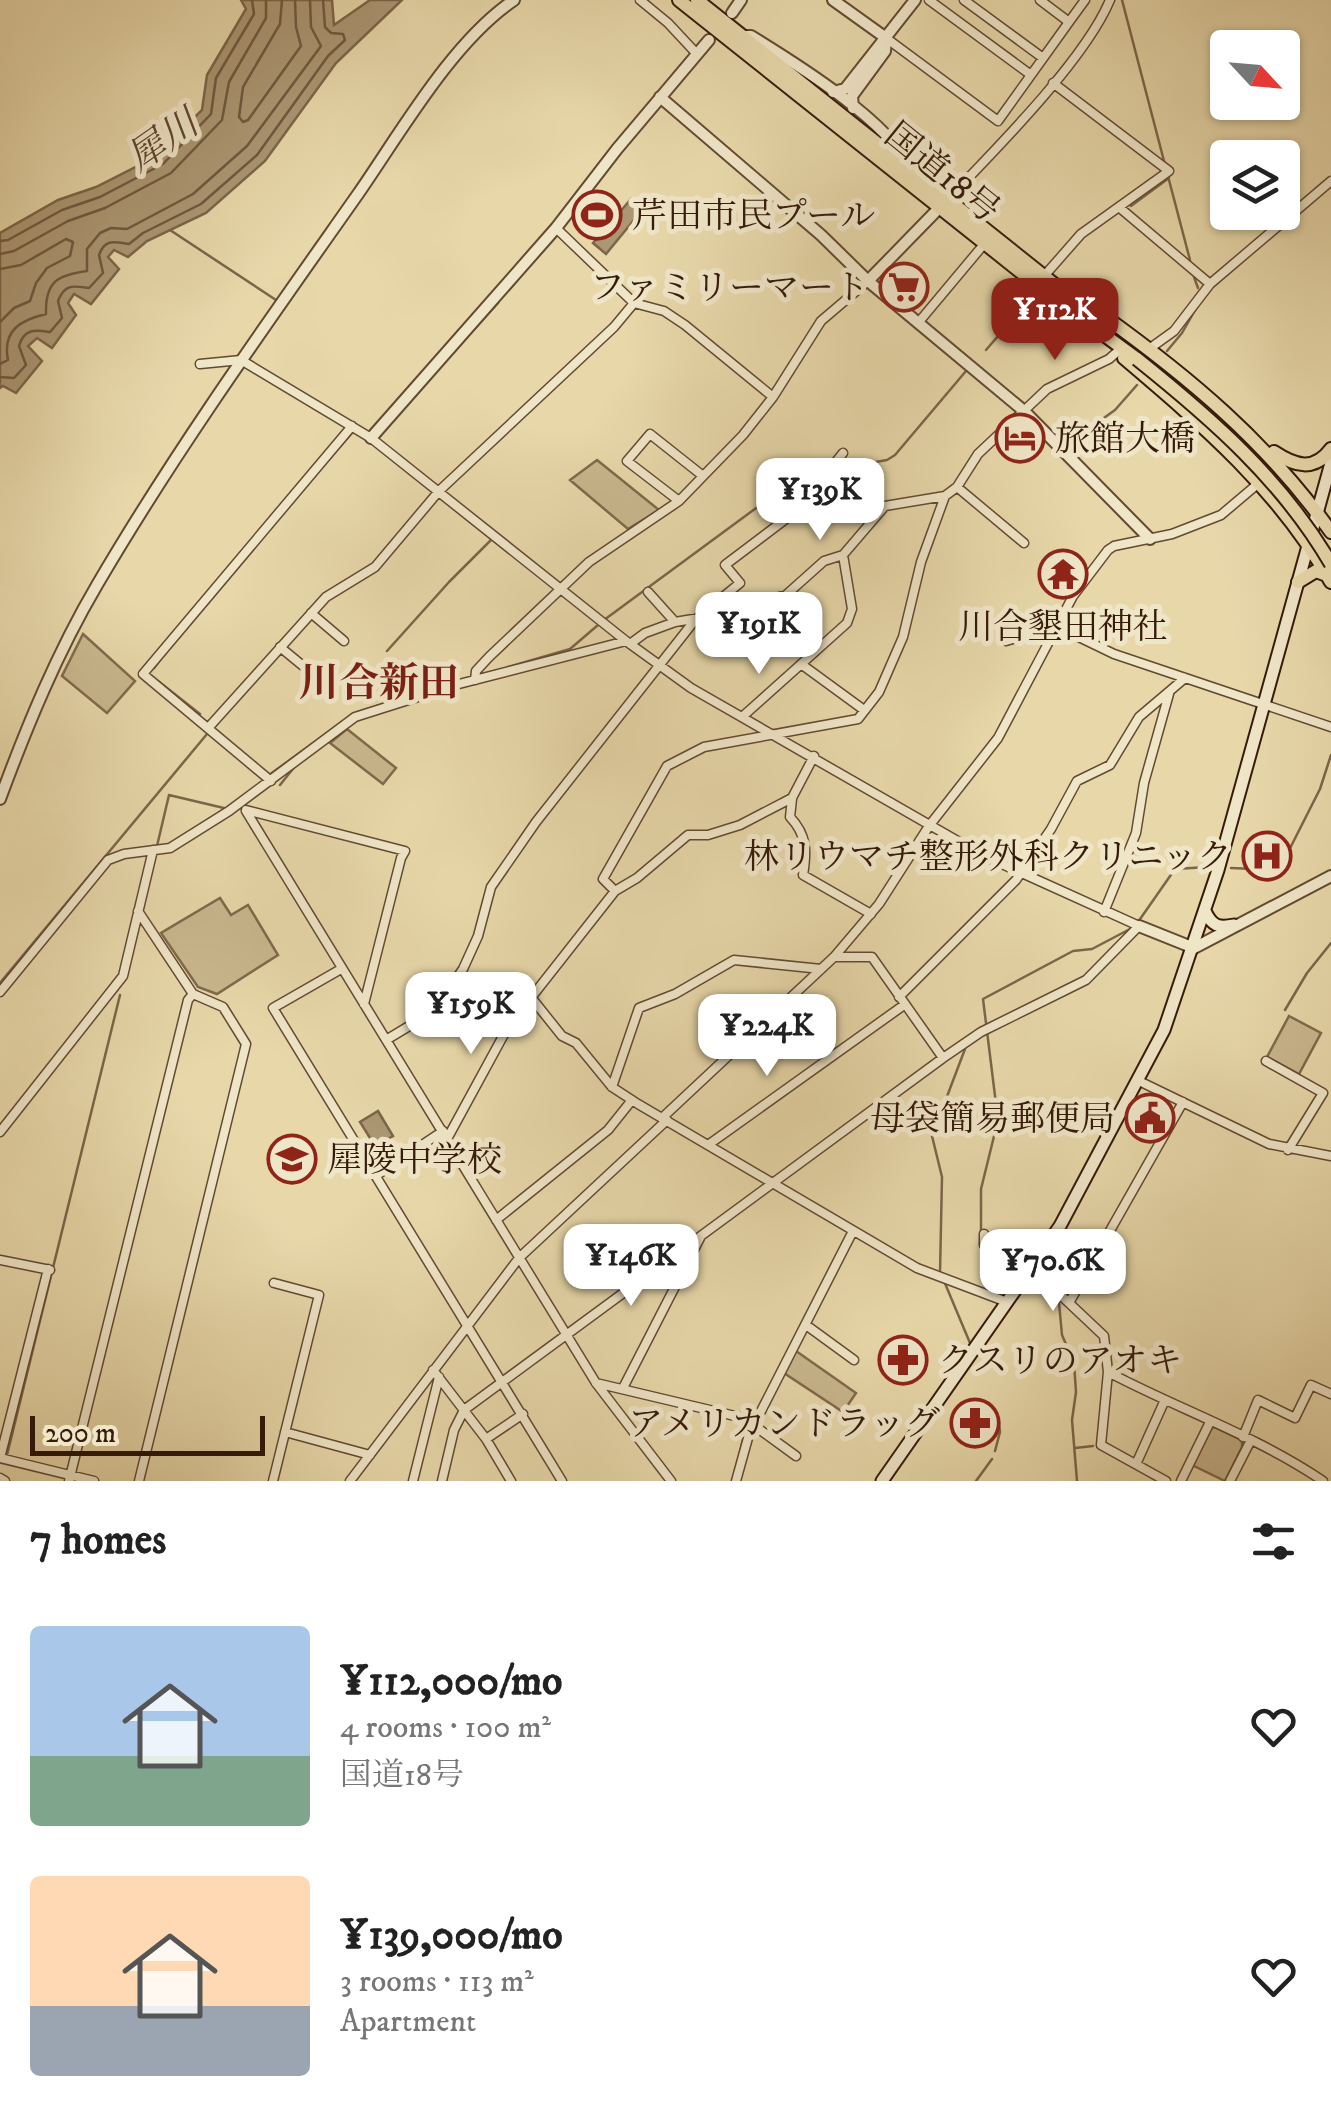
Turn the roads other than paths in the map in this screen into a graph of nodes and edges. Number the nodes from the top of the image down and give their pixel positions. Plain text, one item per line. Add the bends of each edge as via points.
1 (514, 0) edge
2 (640, 0) edge
3 (679, 0) edge
4 (697, 0) edge
5 (741, 0) edge
6 (834, 0) edge
7 (915, 0) edge
8 (928, 0) edge
9 (964, 0) edge
10 (1040, 0) edge
11 (1086, 0) edge
12 (1110, 0) edge
13 (732, 13) dead end
14 (1070, 22) junction
15 (743, 36) junction
16 (886, 38) junction
17 (709, 40) dead end
18 (696, 53) junction
19 (1043, 58) junction
20 (1031, 74) junction
21 (1053, 82) junction
22 (833, 92) junction
23 (660, 97) junction
24 (852, 108) junction
25 (911, 169) junction
26 (1331, 182) edge
27 (944, 203) junction
28 (1120, 208) junction
29 (556, 228) junction
30 (984, 244) junction
31 (1045, 274) junction
32 (868, 281) junction
33 (1210, 284) junction
34 (1046, 292) junction
35 (634, 303) junction
36 (918, 323) junction
37 (1118, 352) junction
38 (1142, 354) junction
39 (242, 360) junction
40 (200, 364) dead end
41 (773, 397) junction
42 (1024, 411) junction
43 (352, 426) junction
44 (371, 438) junction
45 (1259, 443) junction
46 (1331, 449) edge
47 (843, 453) dead end
48 (1331, 463) edge
49 (703, 476) junction
50 (1260, 482) junction
51 (1331, 486) edge
52 (957, 488) junction
53 (439, 490) junction
54 (945, 496) junction
55 (679, 501) junction
56 (1318, 515) junction
57 (1331, 532) edge
58 (1150, 539) junction
59 (1024, 543) dead end
60 (1308, 546) junction
61 (1331, 554) edge
62 (843, 555) junction
63 (1330, 574) edge
64 (1298, 582) junction
65 (560, 588) junction
66 (648, 592) dead end
67 (312, 613) junction
68 (695, 620) junction
69 (676, 622) junction
70 (1056, 626) junction
71 (1006, 641) dead end
72 (344, 642) dead end
73 (628, 642) junction
74 (280, 647) junction
75 (801, 664) junction
76 (658, 665) junction
77 (311, 673) dead end
78 (1185, 678) junction
79 (475, 680) junction
80 (1168, 694) junction
81 (1265, 706) junction
82 (864, 710) junction
83 (742, 717) junction
84 (208, 727) junction
85 (1331, 727) edge
86 (774, 734) junction
87 (814, 756) junction
88 (271, 781) junction
89 (792, 798) junction
90 (0, 800) edge
91 (237, 808) junction
92 (928, 826) junction
93 (154, 850) junction
94 (1019, 874) junction
95 (1331, 876) edge
96 (615, 890) junction
97 (1205, 911) junction
98 (138, 912) junction
99 (1104, 912) junction
100 (871, 914) junction
101 (1139, 926) junction
102 (1234, 926) junction
103 (1194, 948) junction
104 (834, 957) junction
105 (341, 969) junction
106 (821, 969) junction
107 (0, 992) edge
108 (194, 994) junction
109 (530, 996) junction
110 (901, 1001) junction
111 (364, 1004) junction
112 (386, 1040) junction
113 (943, 1058) junction
114 (1266, 1061) dead end
115 (1139, 1080) junction
116 (612, 1087) junction
117 (632, 1100) junction
118 (1183, 1102) junction
119 (664, 1119) junction
120 (0, 1132) edge
121 (445, 1135) junction
122 (708, 1145) junction
123 (1288, 1150) junction
124 (1331, 1156) edge
125 (377, 1175) junction
126 (771, 1183) junction
127 (496, 1220) junction
128 (703, 1232) junction
129 (853, 1232) junction
130 (984, 1238) dead end
131 (520, 1258) junction
132 (0, 1260) edge
133 (1031, 1271) junction
134 (274, 1283) dead end
135 (1008, 1303) junction
136 (1069, 1303) junction
137 (468, 1324) junction
138 (806, 1325) junction
139 (565, 1334) junction
140 (854, 1360) dead end
141 (1108, 1372) junction
142 (436, 1374) junction
143 (504, 1382) junction
144 (596, 1384) junction
145 (1263, 1387) dead end
146 (623, 1388) junction
147 (1331, 1394) edge
148 (1258, 1400) junction
149 (1164, 1402) junction
150 (464, 1410) junction
151 (523, 1414) junction
152 (752, 1422) junction
153 (1210, 1422) junction
154 (285, 1432) junction
155 (486, 1438) junction
156 (1247, 1439) junction
157 (370, 1455) junction
158 (796, 1456) dead end
159 (0, 1458) edge
160 (1137, 1462) junction
161 (1153, 1477) edge
162 (70, 1478) edge
163 (94, 1481) edge
164 (139, 1481) edge
165 (273, 1481) edge
166 (350, 1481) edge
167 (413, 1481) edge
168 (442, 1481) edge
169 (511, 1481) edge
170 (562, 1481) edge
171 (671, 1481) edge
172 (736, 1481) edge
173 (882, 1481) edge
174 (1166, 1481) edge
175 (1181, 1481) edge
176 (1230, 1481) edge
177 (1322, 1481) edge

1 - 39 street via 476,32 440,77
2 - 18 street
3 - 27 highway, 国道18号
4 - 15 highway, 国道18号
5 - 13 street
6 - 16 street
7 - 16 street
8 - 20 street
9 - 19 street
10 - 14 street
11 - 14 street
12 - 21 street
14 - 19 street
15 - 22 street
15 - 25 highway, 国道18号
16 - 20 street via 998,121
16 - 22 street via 844,89
16 - 24 street via 885,51 852,96
17 - 18 street
18 - 23 street
19 - 20 street
21 - 27 street
21 - 28 street via 1169,171
22 - 24 street
23 - 29 street
23 - 32 street
24 - 25 street via 896,144
25 - 27 highway, 国道18号
26 - 33 street
27 - 30 highway, 国道18号
27 - 31 highway, 国道18号
27 - 32 street
28 - 31 street via 1081,234
28 - 33 street
29 - 35 street
29 - 44 street
30 - 34 highway, 国道18号
30 - 36 street
31 - 38 highway, 国道18号
32 - 36 street
32 - 41 street via 820,322
33 - 38 street via 1174,331
34 - 37 highway
34 - 38 highway, 国道18号
35 - 41 street via 686,325
35 - 53 street
36 - 42 street
37 - 42 street via 1047,389
37 - 50 highway
38 - 45 highway via 1220,406
38 - 61 highway, 国道18号, bridge via 1264,463
38 - 63 highway, 国道18号, bridge via 1260,468 1297,512
39 - 40 street
39 - 43 street
39 - 90 street via 96,587 35,710
41 - 49 street
42 - 52 street via 978,454
42 - 58 street
43 - 44 street
43 - 84 street via 143,674
44 - 53 street
45 - 46 highway via 1304,466
45 - 56 highway
47 - 68 street via 832,470 840,478 725,565 740,583
48 - 56 main road
49 - 55 street
49 - 55 street via 650,434 627,461
50 - 58 street via 1223,514
50 - 60 highway
51 - 56 main road
52 - 54 street
52 - 59 street
53 - 65 street
53 - 67 street via 375,567
54 - 62 street via 885,506
54 - 82 street via 903,637
55 - 65 street
56 - 57 highway
56 - 60 main road
58 - 70 street via 1108,550
60 - 63 highway
60 - 64 main road
62 - 68 street via 824,561 786,595
62 - 75 street via 851,617
63 - 64 highway via 1316,571
64 - 81 main road
65 - 73 street
65 - 79 street via 488,658
66 - 69 street
67 - 72 street
67 - 74 street
68 - 69 street
68 - 76 street
69 - 73 street
70 - 71 street
70 - 78 street
70 - 92 street via 998,738
73 - 76 street
73 - 79 street
74 - 77 street
74 - 84 street
75 - 82 street
75 - 83 street
76 - 83 street
76 - 112 street via 492,887 478,936 445,995 429,1014
78 - 80 street
78 - 81 street
79 - 88 street via 355,718
80 - 94 street via 1140,717 1110,765 1077,780
80 - 99 street via 1136,832
81 - 85 street
81 - 97 main road
82 - 86 street via 858,718
83 - 86 street
84 - 88 street
86 - 87 street
86 - 96 street via 704,747 667,766 603,880
87 - 89 street
87 - 92 street
88 - 91 street
89 - 96 street via 740,825 688,836
89 - 100 street via 790,816 804,837 802,876
91 - 93 street via 170,848
91 - 105 street
91 - 111 street via 405,851
92 - 94 street
92 - 100 street
93 - 98 street
93 - 107 street via 106,858
94 - 99 street
94 - 110 street
95 - 102 street
96 - 109 street
97 - 102 main road via 1214,925
97 - 103 main road
98 - 108 street
98 - 120 street via 123,976
99 - 101 street
100 - 104 street
101 - 103 street
101 - 113 street via 1086,980
102 - 103 street
103 - 115 main road
104 - 106 street
104 - 110 street via 872,957
105 - 111 street
105 - 125 street via 273,1008
106 - 116 street via 734,960 640,1008
106 - 119 street
108 - 162 street
108 - 164 street via 223,1008 246,1044
109 - 116 street
109 - 121 street
110 - 113 street
110 - 122 street
111 - 112 street
112 - 121 street
113 - 126 street
114 - 123 street via 1322,1093
115 - 118 street
115 - 133 main road
116 - 117 street
117 - 119 street
117 - 127 street via 608,1130
118 - 123 street
118 - 136 street
119 - 122 street
119 - 131 street
121 - 125 street
121 - 127 street
122 - 126 street
123 - 124 street
125 - 137 street
126 - 128 street
126 - 129 street
127 - 131 street
128 - 139 street
128 - 146 street
129 - 135 street via 917,1268
129 - 138 street
130 - 133 street via 991,1251
131 - 137 street
131 - 139 street
132 - 159 street via 49,1270
133 - 135 main road
133 - 136 street
134 - 154 street via 319,1294
135 - 173 main road
136 - 141 street via 1104,1336
137 - 142 street
137 - 143 street
138 - 140 street
138 - 152 street
139 - 143 street
139 - 144 street
141 - 149 street
141 - 160 street via 1101,1445
142 - 150 street
142 - 157 street
142 - 167 street
143 - 150 street
143 - 151 street
144 - 146 street
144 - 171 street
145 - 148 street
146 - 152 street
147 - 148 street via 1310,1385 1295,1418
148 - 156 street
149 - 153 street
149 - 160 street
150 - 155 street
150 - 168 street
151 - 155 street
151 - 170 street
152 - 158 street
152 - 172 street
153 - 156 street
153 - 175 street
154 - 157 street
154 - 165 street
155 - 169 street
156 - 176 street
156 - 177 street
157 - 166 street
159 - 162 street
160 - 161 street
161 - 174 street
162 - 163 street

